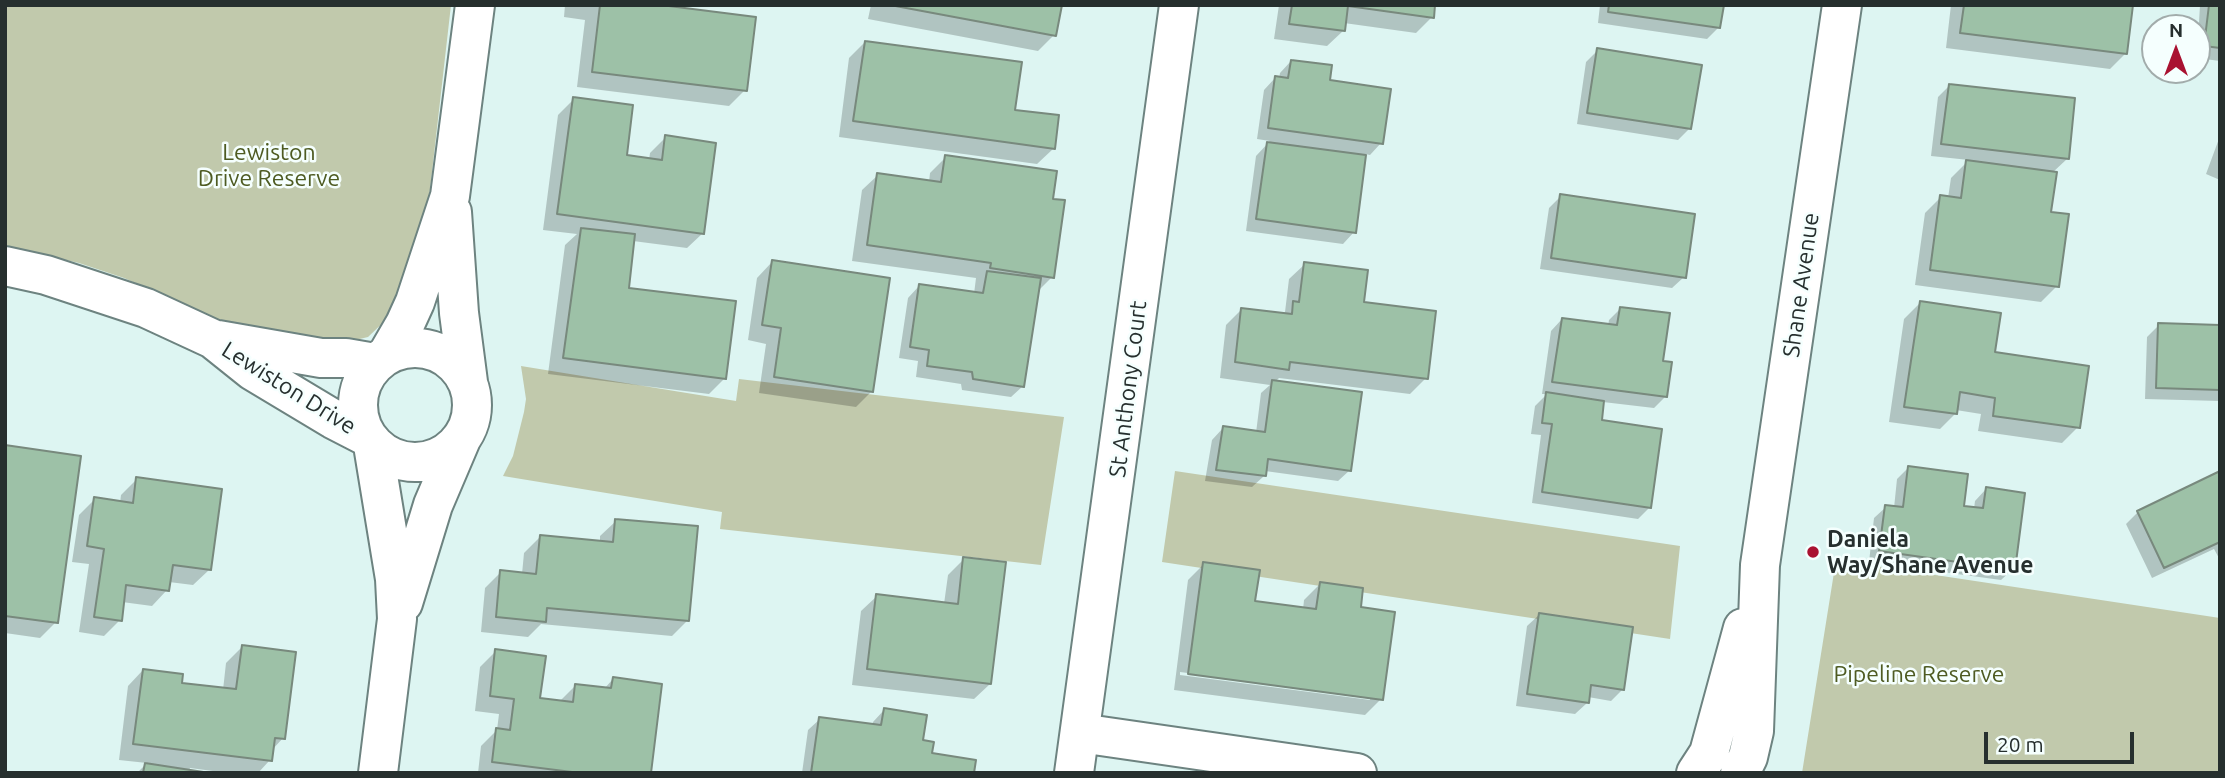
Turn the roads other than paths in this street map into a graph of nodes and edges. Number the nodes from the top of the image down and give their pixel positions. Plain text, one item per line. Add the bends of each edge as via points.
1 (475, 5) edge
2 (1179, 5) edge
3 (1842, 5) edge
4 (450, 196) junction
5 (5, 266) edge
6 (213, 339) junction
7 (381, 359) junction
8 (468, 382) junction
9 (462, 437) junction
10 (370, 440) junction
11 (1760, 565) junction
12 (397, 619) junction
13 (1080, 733) junction
14 (378, 773) edge
15 (1074, 773) edge
16 (1357, 773) edge
17 (1696, 773) edge
18 (1740, 773) edge

1 - 4 street
2 - 13 street, St Anthony Court
3 - 11 street, Shane Avenue
4 - 7 street via 415,302
4 - 8 street
5 - 6 street, Lewiston Drive via 146,307
6 - 7 street, Lewiston Drive via 321,358
6 - 10 street, Lewiston Drive via 253,371
7 - 8 street via 393,352 422,348 453,362
7 - 10 street via 364,378 357,402 360,425
8 - 9 street via 472,406
9 - 10 street via 439,456 414,462 391,457
9 - 12 street via 433,505
10 - 12 street via 395,579
11 - 17 street, Shane Avenue via 1709,753
11 - 18 street, Shane Avenue via 1754,731
12 - 14 street
13 - 15 street, St Anthony Court
13 - 16 street

